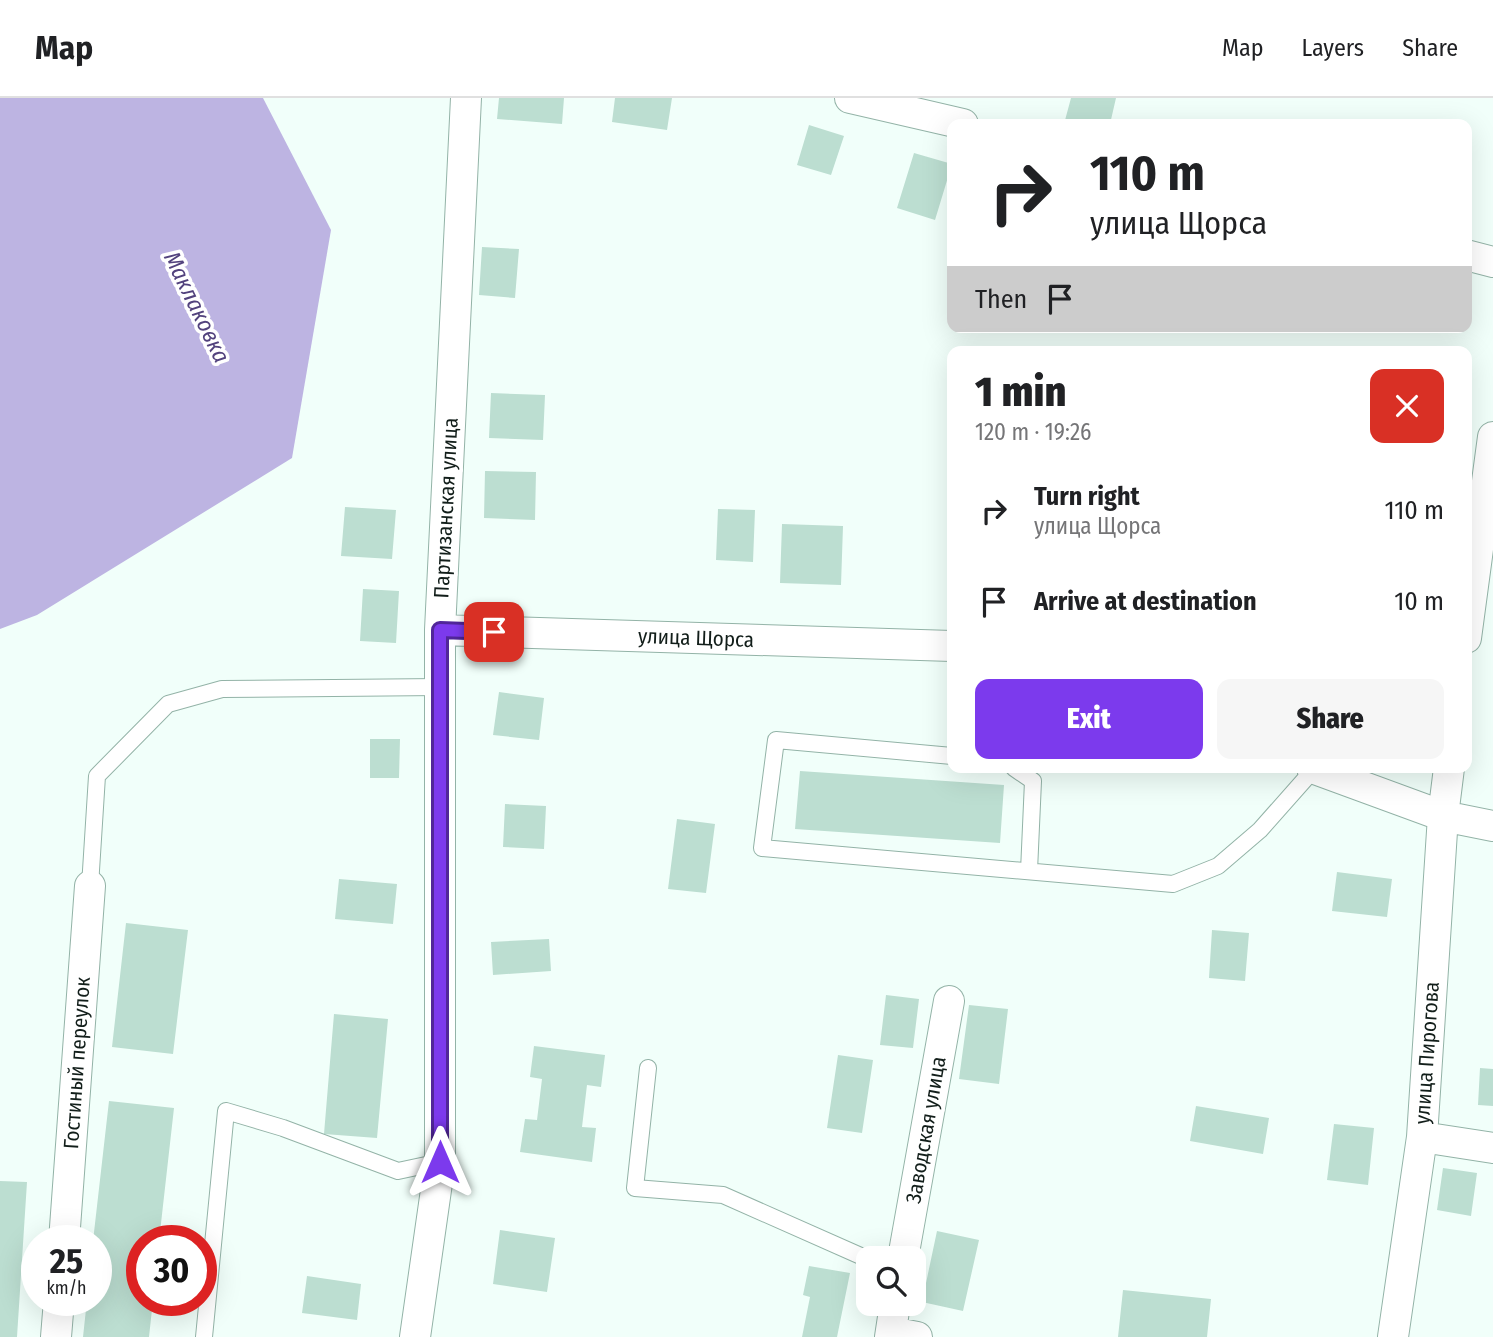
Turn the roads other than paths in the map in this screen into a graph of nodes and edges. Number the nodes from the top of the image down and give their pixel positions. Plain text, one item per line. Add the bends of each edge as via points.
1 (466, 98) edge
2 (850, 98) edge
3 (971, 98) edge
4 (970, 119) edge
5 (947, 120) edge
6 (1472, 257) edge
7 (1493, 262) edge
8 (1493, 437) edge
9 (1472, 593) edge
10 (440, 630) junction
11 (947, 646) edge
12 (440, 687) junction
13 (947, 756) edge
14 (1021, 773) edge
15 (1310, 773) edge
16 (1324, 773) edge
17 (1448, 773) edge
18 (1443, 816) junction
19 (1493, 826) edge
20 (1029, 871) junction
21 (90, 886) joint
22 (949, 1001) dead end
23 (648, 1068) dead end
24 (1422, 1137) junction
25 (1493, 1148) edge
26 (440, 1162) junction
27 (65, 1225) edge
28 (905, 1246) edge
29 (856, 1253) edge
30 (58, 1316) edge
31 (56, 1337) edge
32 (204, 1337) edge
33 (415, 1337) edge
34 (1393, 1337) edge

1 - 10 street, Партизанская улица
2 - 5 street
3 - 4 street
6 - 7 street
8 - 9 street
10 - 11 street, улица Щорса
10 - 12 street, Партизанская улица
12 - 21 lane via 222,689 168,704 97,776
12 - 26 street, Партизанская улица
13 - 20 lane via 776,740 762,848
14 - 20 lane via 1033,781
15 - 20 lane via 1260,830 1217,866 1172,884
16 - 18 street
17 - 18 street, улица Пирогова
18 - 19 street
18 - 24 street, улица Пирогова
21 - 27 street, Гостиный переулок
22 - 28 street, Заводская улица
23 - 29 lane via 635,1188 723,1195
24 - 25 street
24 - 34 street, улица Пирогова
26 - 32 lane via 398,1171 226,1111
26 - 33 street, Партизанская улица
30 - 31 street

